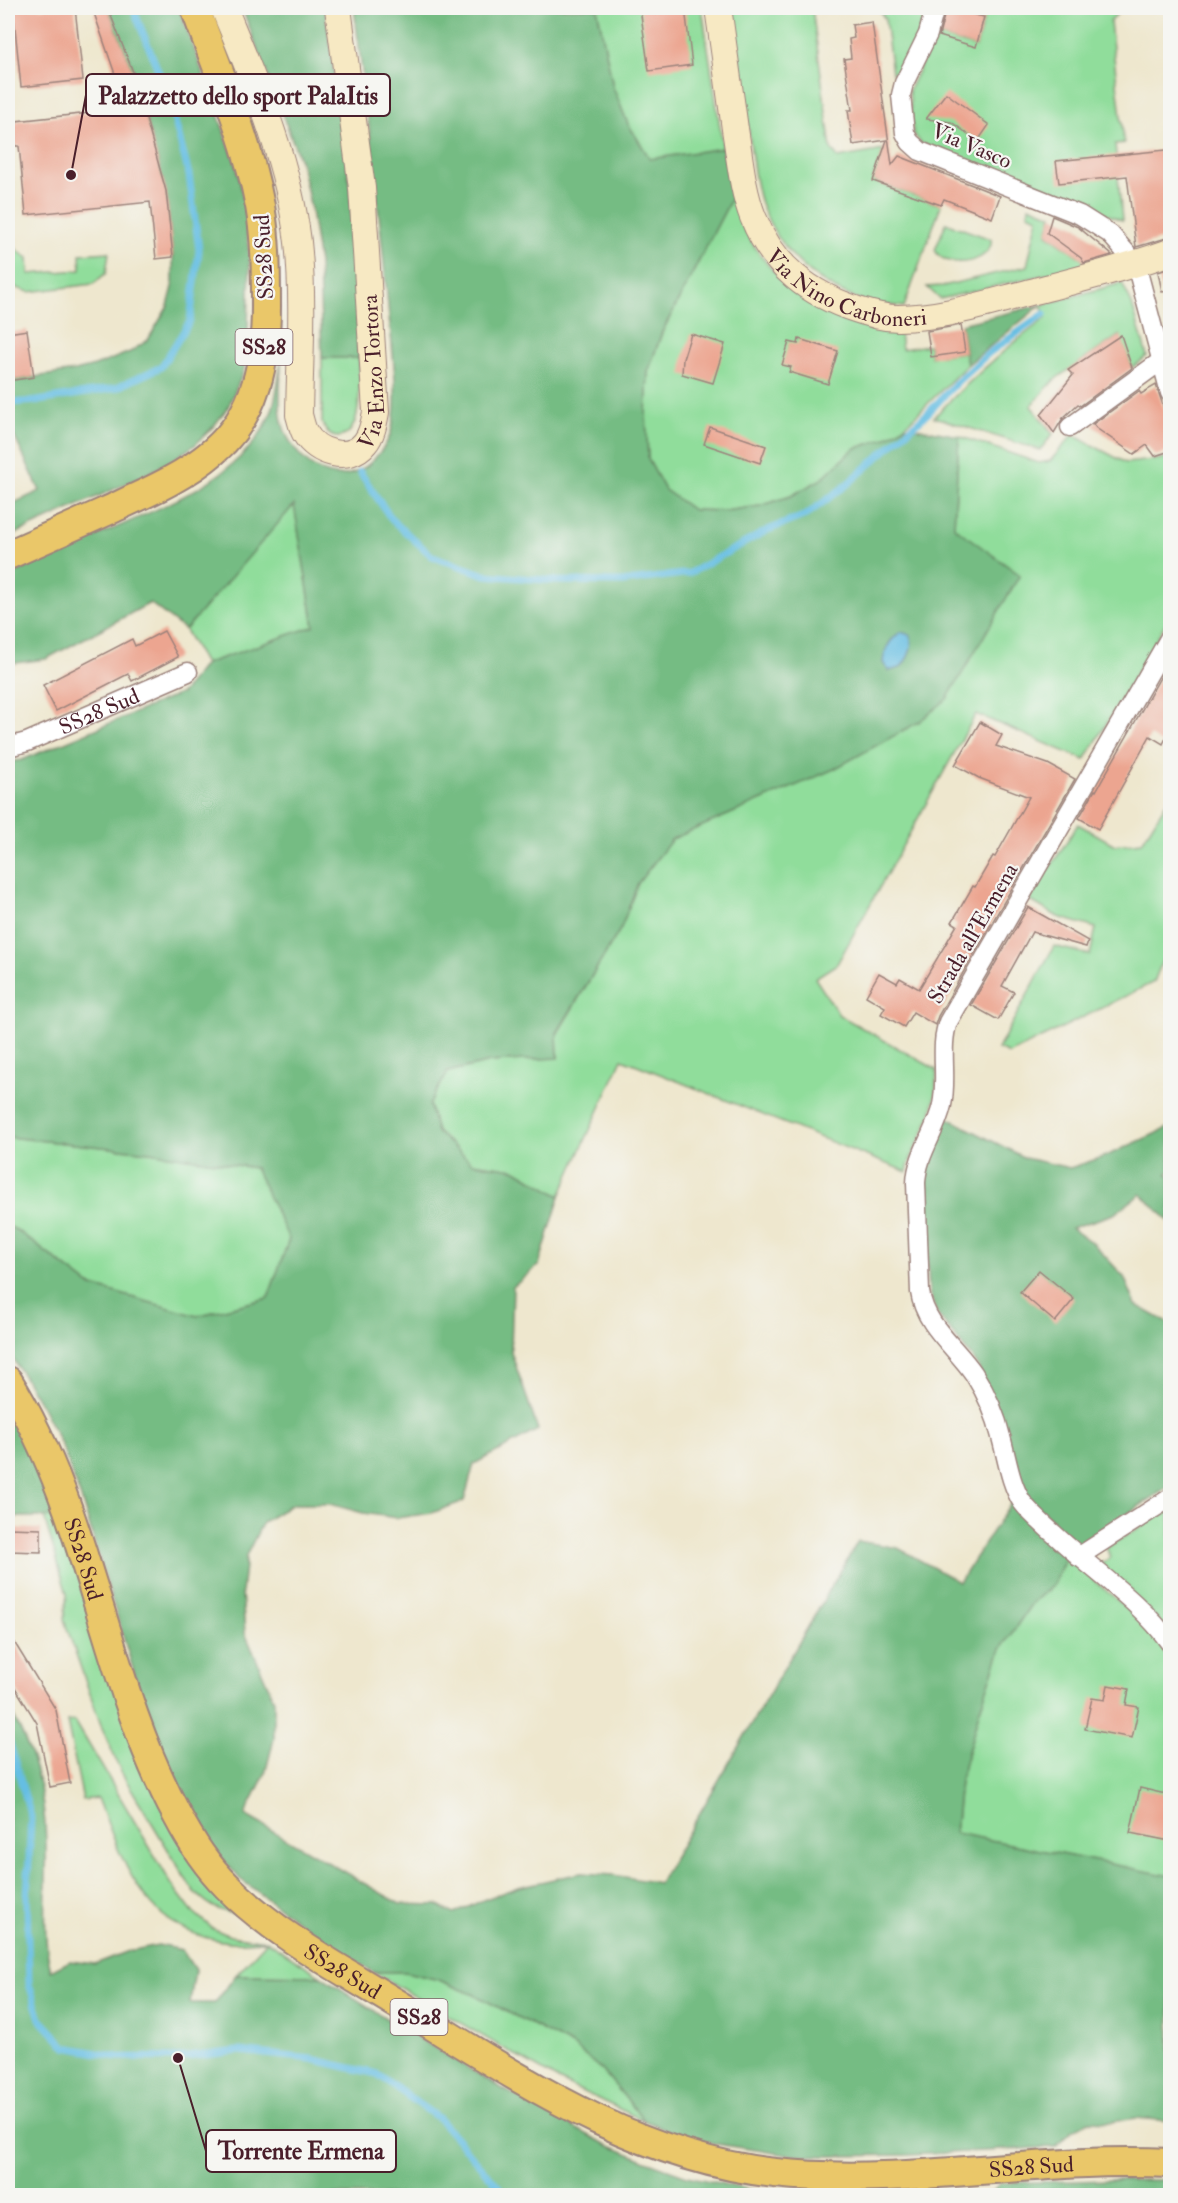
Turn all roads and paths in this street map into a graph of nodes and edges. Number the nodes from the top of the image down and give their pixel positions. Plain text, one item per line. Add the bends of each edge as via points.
1 (195, 8) edge
2 (224, 8) edge
3 (338, 8) edge
4 (718, 8) edge
5 (935, 8) edge
6 (1170, 252) edge
7 (1136, 264) junction
8 (1161, 361) junction
9 (1170, 393) edge
10 (1070, 427) dead end
11 (8, 555) edge
12 (1170, 637) edge
13 (188, 672) dead end
14 (8, 747) edge
15 (8, 1381) edge
16 (1170, 1498) edge
17 (1078, 1557) junction
18 (1170, 1643) edge
19 (1170, 2163) edge

1 - 11 main road, SS28 Sud / SS28 via 242,136 260,208 266,260 266,324 253,396 225,441 189,470
2 - 3 main road, Via Enzo Tortora via 265,108 293,213 300,267 299,415 304,433 313,444 340,454 364,445 374,424 376,404 362,188
4 - 7 main road, Via Nino Carboneri via 742,176 753,217 777,259 815,293 865,312 906,318 992,302
5 - 7 street, Via Vasco via 926,39 902,91 903,123 910,142 920,151 1089,220 1110,234
6 - 7 main road, Via Nino Carboneri
7 - 8 street
8 - 9 street
8 - 10 street
12 - 17 street, Strada all'Ermena via 948,1022 943,1102 916,1174 920,1292 924,1307 974,1373 997,1423 1013,1482 1023,1503
13 - 14 street, SS28 Sud
15 - 19 main road, SS28 Sud / SS28 via 57,1477 141,1736 174,1810 200,1854 228,1887 300,1942 496,2065 581,2112 638,2139 708,2161 771,2172 842,2176 1068,2164
16 - 17 street
17 - 18 street, Strada all'Ermena via 1152,1621

